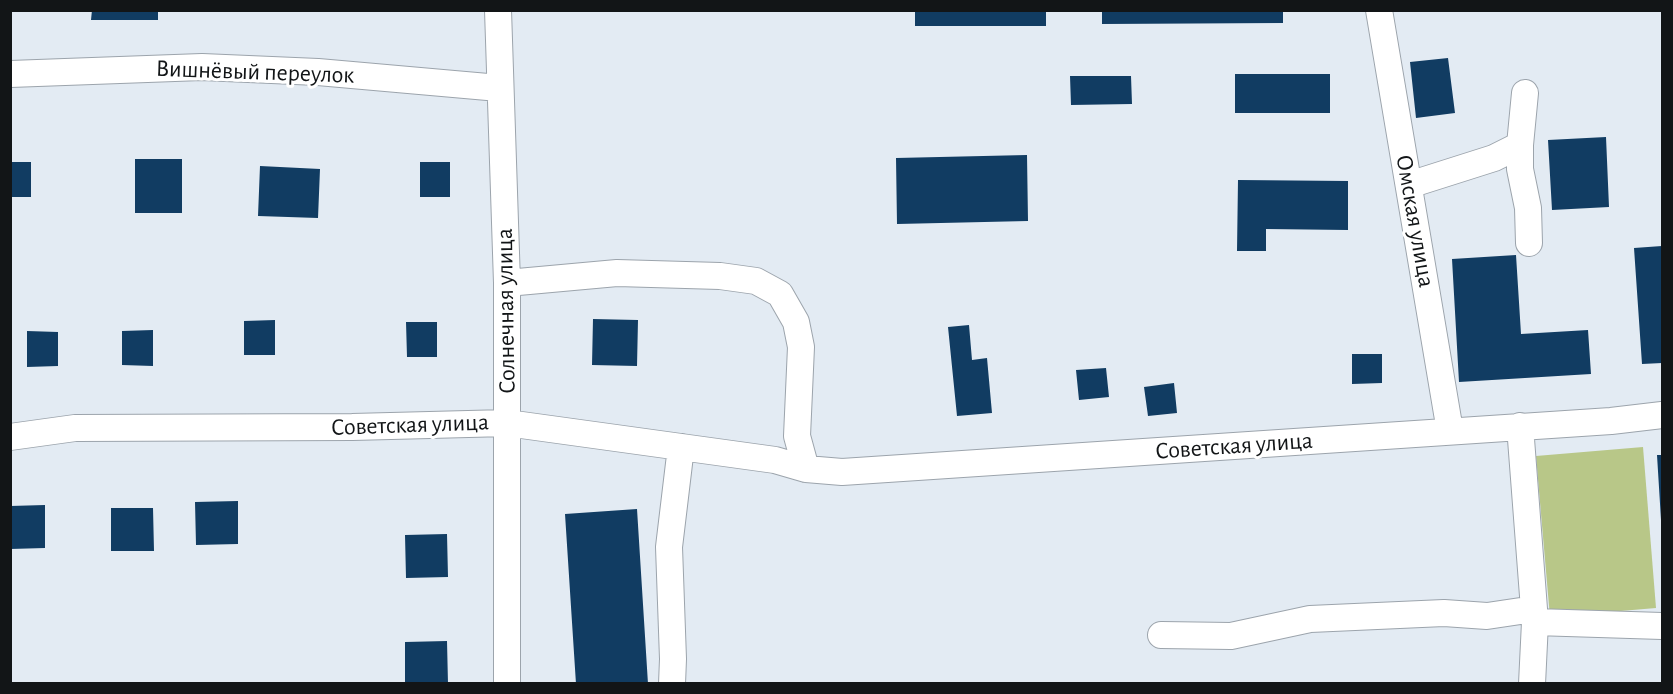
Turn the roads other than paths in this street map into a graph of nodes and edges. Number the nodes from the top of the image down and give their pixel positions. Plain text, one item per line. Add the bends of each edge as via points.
1 (498, 10) edge
2 (1379, 10) edge
3 (10, 74) edge
4 (499, 88) junction
5 (1525, 93) dead end
6 (1521, 145) junction
7 (1409, 185) junction
8 (1528, 243) dead end
9 (507, 283) junction
10 (1662, 415) edge
11 (507, 423) junction
12 (1520, 426) junction
13 (1450, 431) junction
14 (10, 437) edge
15 (681, 447) junction
16 (806, 469) junction
17 (1535, 615) junction
18 (1662, 626) edge
19 (1161, 635) dead end
20 (507, 684) edge
21 (672, 684) edge
22 (1532, 684) edge

1 - 4 street, Солнечная улица
2 - 7 street, Омская улица
3 - 4 street, Вишнёвый переулок via 202,67 318,72
4 - 9 street, Солнечная улица
5 - 6 street
6 - 7 street via 1494,158
6 - 8 street
7 - 13 street, Омская улица
9 - 11 street, Солнечная улица
9 - 16 street via 617,273 720,276 756,281 780,294 796,322 801,347 797,436
10 - 12 street, Советская улица
11 - 14 street, Советская улица via 352,428 75,428
11 - 15 street, Советская улица
11 - 20 street, Солнечная улица
12 - 13 street, Советская улица
12 - 17 street
13 - 16 street, Советская улица via 842,472
15 - 16 street, Советская улица via 775,460
15 - 21 street via 669,547
17 - 18 street
17 - 19 street via 1444,613 1310,619 1231,636
17 - 22 street

